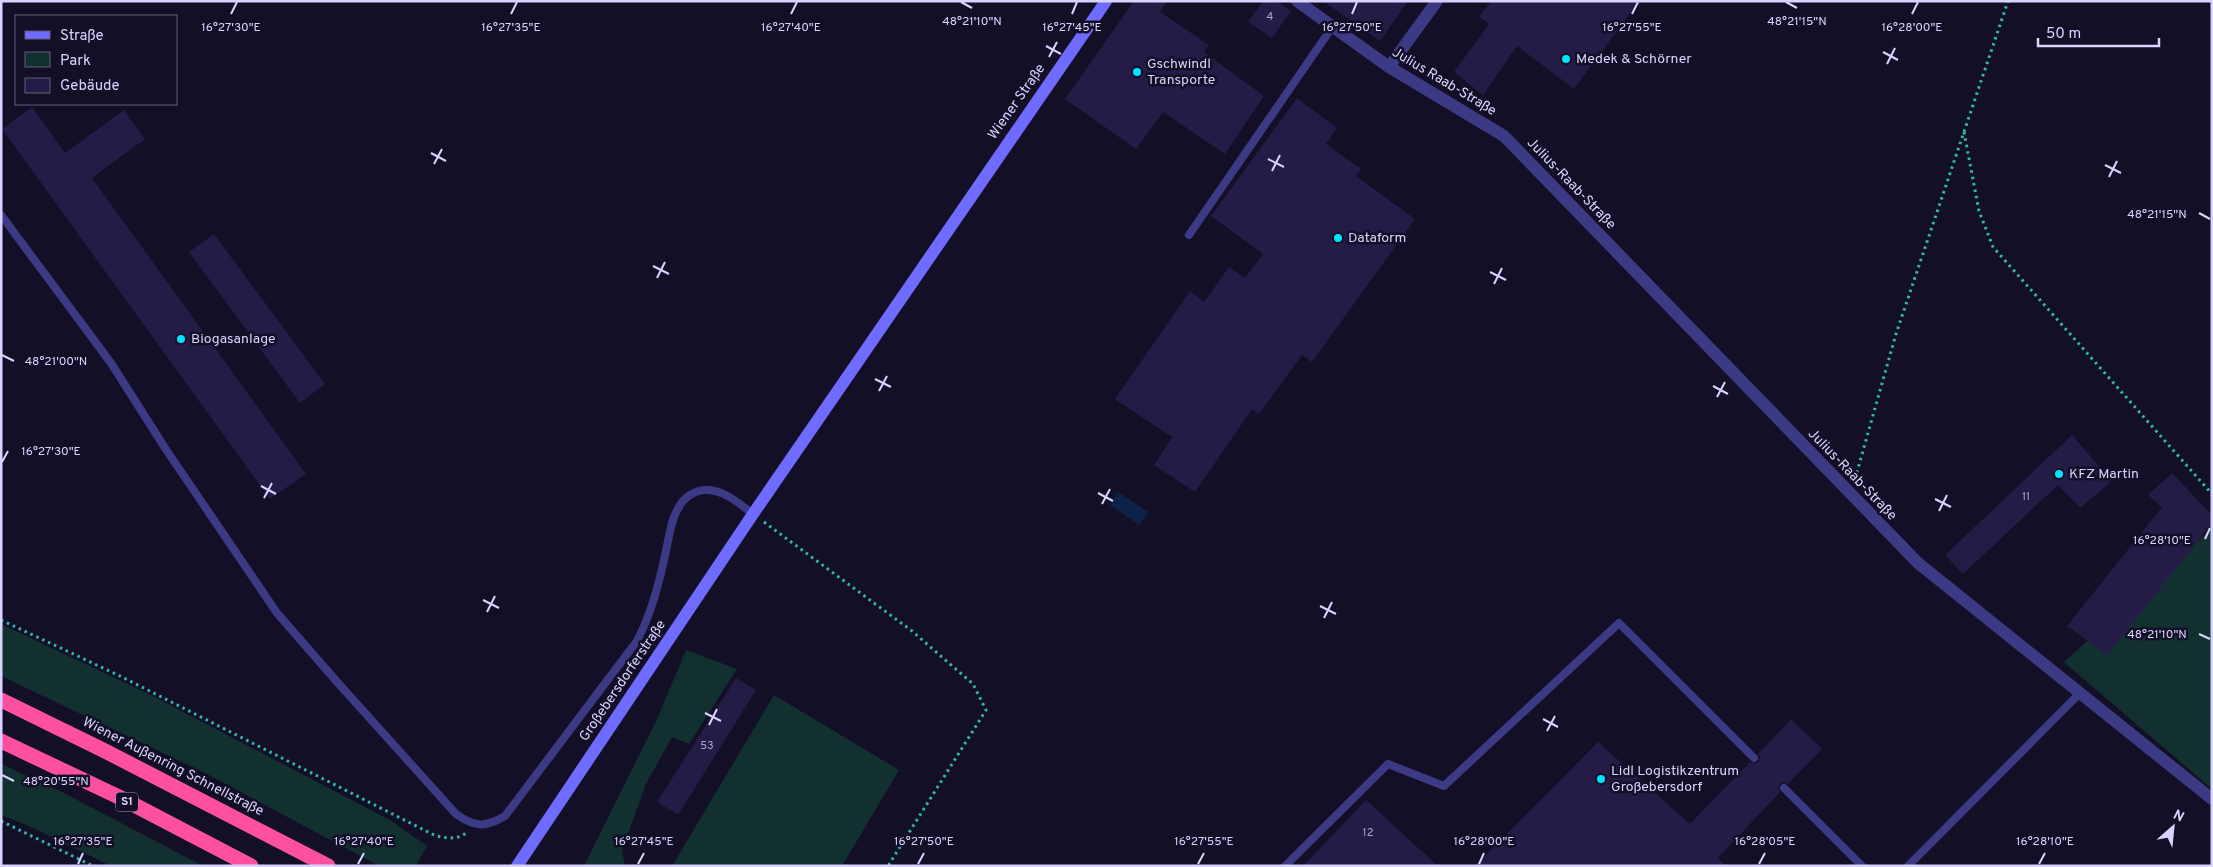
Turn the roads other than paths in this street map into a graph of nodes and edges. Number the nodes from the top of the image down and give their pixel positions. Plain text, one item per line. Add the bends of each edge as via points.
1 (1106, 1) edge
2 (1297, 1) edge
3 (1437, 1) edge
4 (1333, 26) junction
5 (1389, 67) junction
6 (1504, 136) joint
7 (1, 215) edge
8 (1189, 235) dead end
9 (753, 514) junction
10 (2080, 692) junction
11 (1, 700) edge
12 (1, 741) edge
13 (1754, 758) dead end
14 (1784, 788) dead end
15 (2212, 799) edge
16 (251, 866) edge
17 (328, 866) edge
18 (517, 866) edge
19 (1285, 866) edge
20 (1862, 866) edge
21 (1908, 866) edge

1 - 9 street, Wiener Straße
2 - 4 street, Julius Raab-Straße
3 - 5 street
4 - 5 street, Julius Raab-Straße
4 - 8 lane
5 - 6 street, Julius Raab-Straße
6 - 10 street, Julius-Raab-Straße via 1918,563
7 - 9 lane via 111,363 278,613 456,814 466,821 487,825 505,816 637,641 653,604 673,521 685,498 695,492 718,492
9 - 18 street, Großebersdorferstraße
10 - 15 street, Julius-Raab-Straße
10 - 21 lane
11 - 17 highway, Wiener Außenring Schnellstraße via 172,784
12 - 16 highway, S1 via 121,798
13 - 19 lane via 1619,623 1444,786 1388,764
14 - 20 lane

